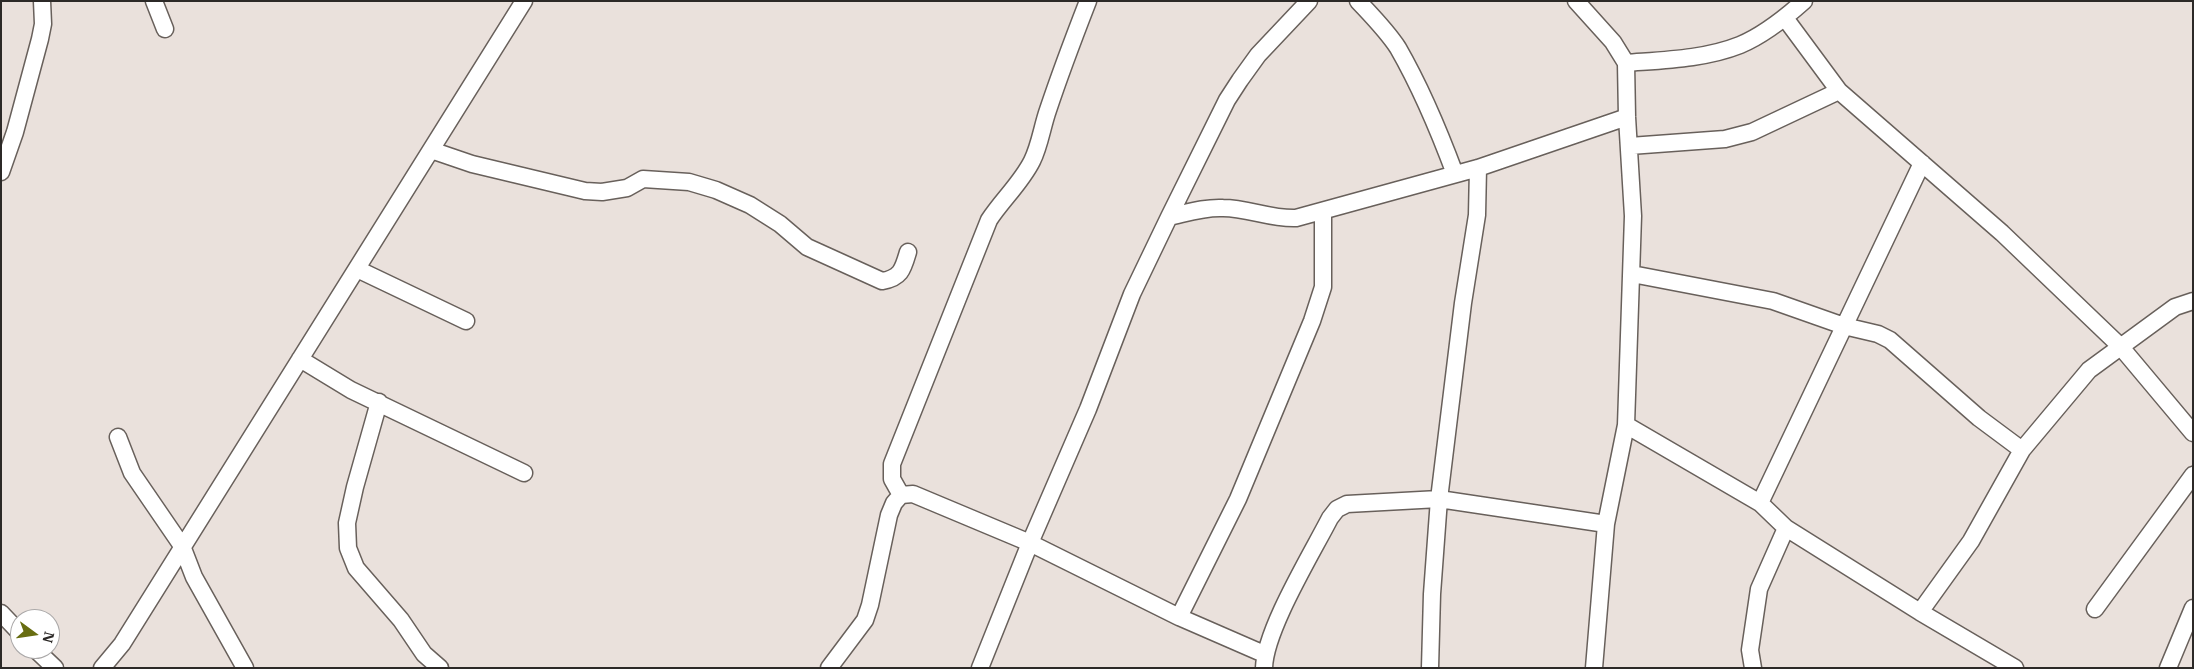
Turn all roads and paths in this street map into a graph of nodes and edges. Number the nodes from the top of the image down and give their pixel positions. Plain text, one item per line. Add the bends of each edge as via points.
1 (42, 1) edge
2 (154, 1) edge
3 (524, 1) edge
4 (1088, 1) edge
5 (1309, 1) edge
6 (1358, 1) edge
7 (1576, 1) edge
8 (1804, 1) edge
9 (1785, 18) junction
10 (165, 29) dead end
11 (1626, 63) junction
12 (1839, 91) junction
13 (1627, 117) junction
14 (1630, 146) junction
15 (431, 150) junction
16 (1922, 163) junction
17 (1478, 168) junction
18 (1, 172) edge
19 (1455, 174) junction
20 (1323, 211) junction
21 (1169, 217) junction
22 (908, 252) dead end
23 (357, 268) junction
24 (1632, 274) junction
25 (2193, 301) edge
26 (466, 321) dead end
27 (1844, 326) junction
28 (2120, 346) junction
29 (300, 358) junction
30 (379, 402) junction
31 (1626, 424) junction
32 (2193, 433) edge
33 (118, 437) dead end
34 (2022, 450) junction
35 (524, 473) dead end
36 (2193, 475) edge
37 (901, 495) junction
38 (1439, 498) junction
39 (1760, 503) junction
40 (1606, 524) junction
41 (1786, 528) junction
42 (1030, 543) junction
43 (182, 546) junction
44 (2193, 608) edge
45 (2095, 609) dead end
46 (1920, 612) junction
47 (1, 613) edge
48 (1179, 617) junction
49 (10, 623) edge
50 (46, 659) edge
51 (1264, 661) edge
52 (55, 668) edge
53 (102, 668) edge
54 (245, 668) edge
55 (440, 668) edge
56 (829, 668) edge
57 (980, 668) edge
58 (1430, 668) edge
59 (1594, 668) edge
60 (1753, 668) edge
61 (2015, 668) edge
62 (2168, 668) edge

1 - 18 street via 40,39 16,132
2 - 10 street
3 - 15 street
4 - 37 street via 1032,161 989,220 892,464 892,479
5 - 21 street via 1258,55 1231,93
6 - 19 street via 1398,48 1434,119
7 - 11 street via 1613,42
8 - 9 street
9 - 11 street via 1740,45 1712,53
9 - 12 street
11 - 13 street
12 - 14 street via 1752,132 1725,139
12 - 16 street
13 - 14 street
13 - 17 street
14 - 24 street
15 - 22 street via 480,166 585,191 626,188 643,179 689,182 750,205 807,247 882,281 893,279 903,269
15 - 23 street
16 - 27 street
16 - 28 street via 2002,233
17 - 19 street
17 - 38 street via 1477,215
19 - 20 street
20 - 21 street via 1278,219 1224,208
20 - 48 street via 1323,287 1312,321 1238,499
21 - 42 street via 1132,294 1088,409
23 - 26 street
23 - 29 street
24 - 27 street via 1773,301
24 - 31 street
25 - 28 street via 2175,307
27 - 34 street via 1890,340 1979,418
27 - 39 street
28 - 32 street
28 - 34 street via 2089,370
29 - 30 street via 351,390
29 - 43 street
30 - 35 street
30 - 55 street via 347,523 348,548 356,568 402,620 424,654
31 - 39 street
31 - 40 street
33 - 43 street via 132,473
34 - 46 street via 1971,541
36 - 45 street
37 - 42 street via 913,494
37 - 56 street via 889,515 865,620
38 - 40 street
38 - 51 street via 1347,504 1336,509 1283,608
38 - 58 street
39 - 41 street
40 - 59 street
41 - 46 street
41 - 60 street via 1759,589 1750,650
42 - 48 street
42 - 57 street
43 - 53 street via 122,644
43 - 54 street via 194,577
44 - 62 street
46 - 61 street
47 - 49 street
48 - 51 street
50 - 52 street

